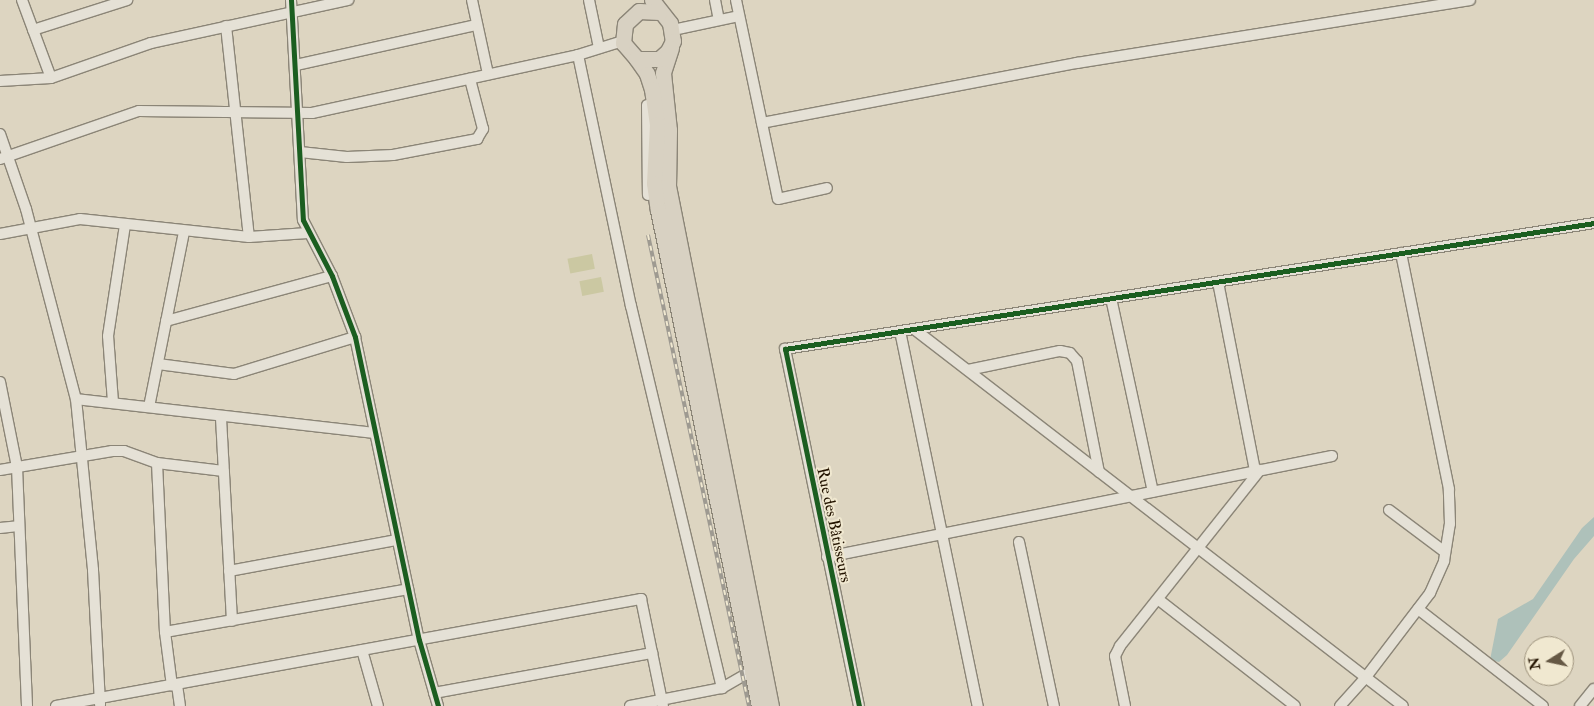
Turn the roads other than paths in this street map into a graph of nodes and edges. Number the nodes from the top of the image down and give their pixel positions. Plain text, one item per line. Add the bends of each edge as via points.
1 (22, 0) edge
2 (127, 0) edge
3 (291, 0) edge
4 (348, 0) edge
5 (472, 0) edge
6 (589, 0) edge
7 (716, 0) edge
8 (736, 0) edge
9 (1470, 0) edge
10 (112, 2) edge
11 (655, 6) edge
12 (632, 7) edge
13 (292, 13) junction
14 (739, 16) junction
15 (720, 20) junction
16 (478, 25) junction
17 (226, 26) junction
18 (33, 30) junction
19 (673, 30) junction
20 (623, 41) junction
21 (599, 48) junction
22 (671, 48) junction
23 (578, 55) junction
24 (639, 63) junction
25 (296, 65) junction
26 (488, 74) junction
27 (51, 78) junction
28 (470, 79) junction
29 (0, 81) edge
30 (236, 112) junction
31 (298, 114) junction
32 (762, 124) junction
33 (0, 134) edge
34 (300, 152) junction
35 (4, 157) edge
36 (827, 188) dead end
37 (1594, 224) edge
38 (125, 225) junction
39 (31, 228) junction
40 (184, 232) junction
41 (308, 233) junction
42 (0, 234) edge
43 (250, 237) junction
44 (1401, 253) junction
45 (332, 276) junction
46 (1218, 282) junction
47 (1111, 298) junction
48 (166, 321) junction
49 (914, 329) junction
50 (900, 331) junction
51 (355, 337) junction
52 (158, 364) junction
53 (968, 370) junction
54 (0, 382) edge
55 (76, 399) junction
56 (113, 402) junction
57 (149, 407) junction
58 (221, 418) junction
59 (374, 433) junction
60 (83, 454) junction
61 (1332, 456) dead end
62 (157, 463) junction
63 (17, 467) junction
64 (0, 470) edge
65 (224, 471) junction
66 (1258, 471) junction
67 (1100, 472) junction
68 (1153, 492) junction
69 (1129, 496) junction
70 (1389, 510) dead end
71 (18, 526) junction
72 (0, 528) edge
73 (943, 534) junction
74 (398, 540) junction
75 (1020, 542) dead end
76 (1199, 549) junction
77 (1445, 552) junction
78 (827, 557) junction
79 (229, 571) junction
80 (408, 589) junction
81 (1159, 600) junction
82 (1418, 609) junction
83 (232, 621) junction
84 (165, 632) junction
85 (419, 640) junction
86 (362, 650) junction
87 (652, 652) junction
88 (746, 674) junction
89 (1366, 677) junction
90 (175, 685) junction
91 (722, 688) junction
92 (1594, 689) edge
93 (434, 693) junction
94 (100, 703) edge
95 (663, 703) edge
96 (27, 706) edge
97 (56, 706) edge
98 (180, 706) edge
99 (378, 706) edge
100 (438, 706) edge
101 (630, 706) edge
102 (752, 706) edge
103 (759, 706) edge
104 (771, 706) edge
105 (859, 706) edge
106 (978, 706) edge
107 (1054, 706) edge
108 (1125, 706) edge
109 (1295, 706) edge
110 (1340, 706) edge
111 (1404, 706) edge
112 (1543, 706) edge
113 (1580, 706) edge

1 - 18 street
2 - 10 street
3 - 13 street
4 - 13 street
5 - 16 street
6 - 21 street
7 - 15 street
8 - 14 street
9 - 32 street via 1096,60
10 - 18 street
11 - 12 highway via 646,10
11 - 19 highway
12 - 20 highway via 624,26
13 - 17 street
13 - 25 street
14 - 15 street
14 - 32 street
15 - 19 street
16 - 25 street
16 - 26 street
17 - 27 street via 151,43
17 - 30 street
18 - 27 street
19 - 22 highway
20 - 21 street
20 - 24 highway
21 - 23 street
22 - 24 highway via 654,61
22 - 104 highway via 663,73 669,130 668,186
23 - 26 street
23 - 91 street via 631,306
24 - 88 street via 649,128 646,165 649,199
24 - 103 highway via 652,89 656,109 654,182 658,210
25 - 31 street
26 - 28 street
27 - 29 street
28 - 31 street
28 - 34 street via 483,129 477,139 393,155 348,157
30 - 31 street
30 - 35 street via 139,111
30 - 43 street
31 - 34 street
32 - 36 street via 778,199
33 - 35 street
34 - 41 street via 302,210
35 - 39 street
37 - 44 street
38 - 39 street via 80,219
38 - 40 street
38 - 56 street via 108,336
39 - 42 street
39 - 55 street
40 - 43 street
40 - 48 street
41 - 43 street
41 - 45 street
44 - 46 street
44 - 77 street via 1449,489 1450,524
45 - 48 street
45 - 51 street
46 - 47 street
46 - 66 street
47 - 49 street
47 - 68 street
48 - 52 street
49 - 50 street
49 - 53 street
50 - 73 street
50 - 78 street, Rue des Bâtisseurs via 785,349
51 - 52 street via 234,374
51 - 59 street
52 - 57 street
53 - 67 street
53 - 67 street via 1060,351 1070,353 1077,361
54 - 63 street
55 - 56 street
55 - 60 street
56 - 57 street
57 - 58 street
58 - 59 street
58 - 65 street
59 - 74 street
60 - 62 street via 124,451
60 - 63 street
60 - 94 street
61 - 66 street
62 - 65 street
62 - 84 street
63 - 64 street
63 - 71 street
65 - 79 street
66 - 68 street
66 - 76 street
67 - 69 street
68 - 69 street
69 - 73 street
69 - 76 street
70 - 77 street
71 - 72 street
71 - 96 street
73 - 78 street
73 - 106 street
74 - 79 street
74 - 80 street
75 - 107 street
76 - 81 street
76 - 89 street
77 - 82 street via 1439,575
78 - 105 street, Rue des Bâtisseurs
79 - 83 street
80 - 83 street
80 - 85 street
81 - 108 street via 1115,656
81 - 109 street
82 - 89 street
82 - 112 street
83 - 84 street
84 - 90 street
85 - 86 street
85 - 87 street via 641,599
85 - 93 street
86 - 90 street
86 - 99 street
87 - 93 street
87 - 95 street
88 - 91 street
88 - 102 street
89 - 110 street
89 - 111 street
90 - 94 street
90 - 98 street
91 - 95 street
92 - 113 street
93 - 100 street
94 - 97 street
95 - 101 street

